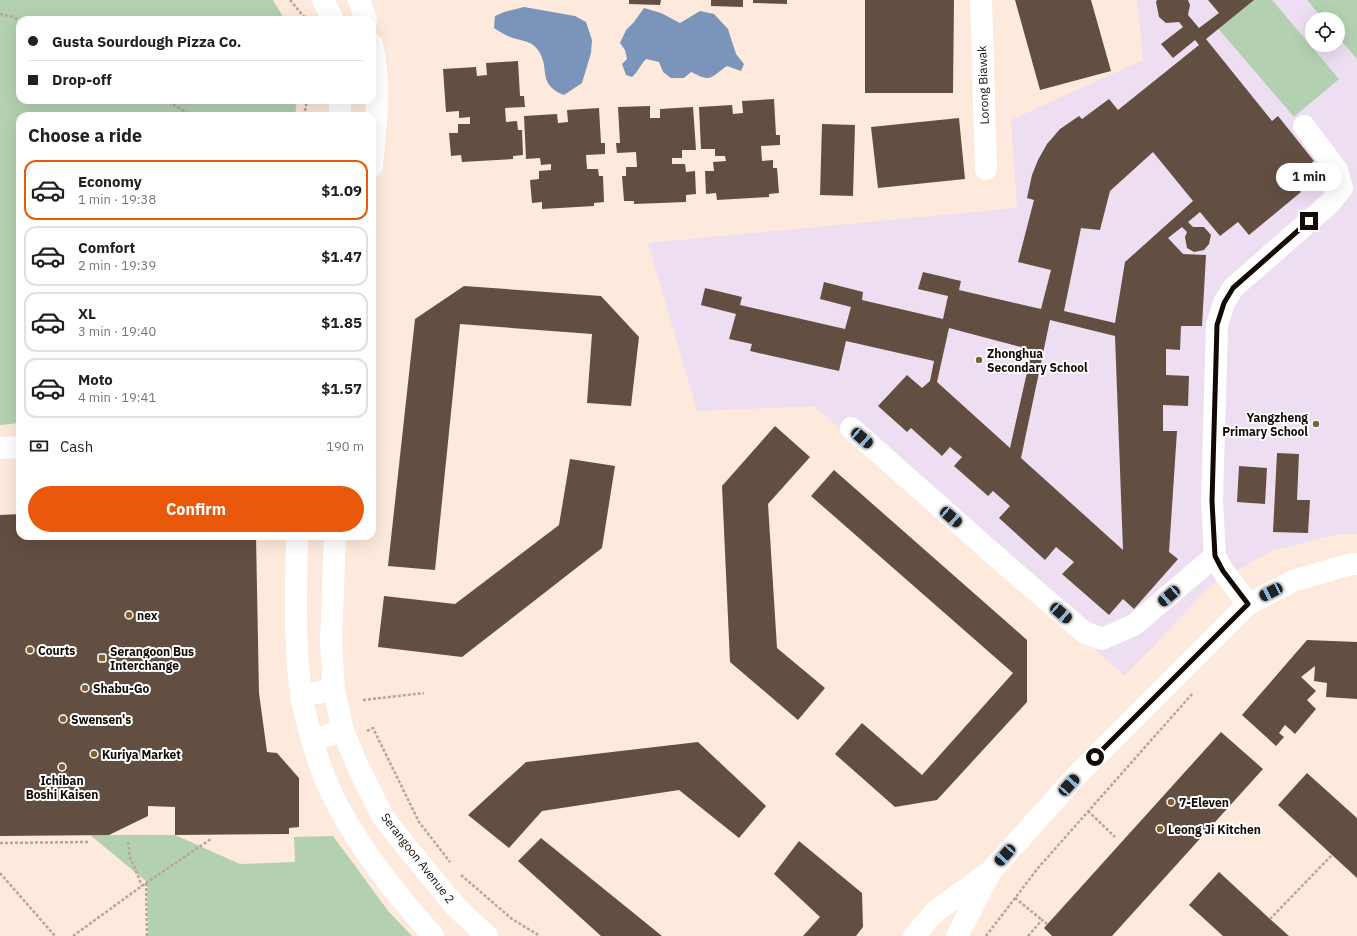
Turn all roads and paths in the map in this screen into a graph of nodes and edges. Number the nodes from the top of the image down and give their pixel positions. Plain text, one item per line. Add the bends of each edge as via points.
1 (290, 0) edge
2 (323, 0) edge
3 (360, 0) edge
4 (981, 0) edge
5 (0, 14) edge
6 (304, 16) edge
7 (331, 16) edge
8 (365, 16) edge
9 (16, 19) edge
10 (376, 59) edge
11 (172, 104) edge
12 (186, 112) edge
13 (376, 124) edge
14 (1304, 126) dead end
15 (986, 169) dead end
16 (851, 428) dead end
17 (16, 446) edge
18 (0, 448) edge
19 (298, 540) edge
20 (335, 540) edge
21 (1215, 556) junction
22 (1357, 564) edge
23 (1248, 604) junction
24 (334, 690) junction
25 (1195, 691) dead end
26 (424, 692) dead end
27 (301, 695) junction
28 (363, 700) dead end
29 (343, 731) junction
30 (366, 732) dead end
31 (312, 740) junction
32 (1088, 811) junction
33 (1115, 837) dead end
34 (211, 839) dead end
35 (89, 842) dead end
36 (128, 842) dead end
37 (0, 843) edge
38 (1332, 855) dead end
39 (451, 863) dead end
40 (991, 872) junction
41 (0, 873) edge
42 (460, 874) dead end
43 (146, 883) junction
44 (142, 886) junction
45 (1014, 898) junction
46 (1270, 919) dead end
47 (1042, 920) junction
48 (1047, 924) dead end
49 (55, 936) edge
50 (73, 936) edge
51 (147, 936) edge
52 (433, 936) edge
53 (487, 936) edge
54 (540, 936) edge
55 (914, 936) edge
56 (957, 936) edge
57 (986, 936) edge
58 (1028, 936) edge

1 - 6 path
2 - 7 main road
3 - 8 main road
4 - 15 main road, Lorong Biawak
5 - 9 path
10 - 13 main road
11 - 12 path
14 - 21 main road via 1337,170 1342,188 1330,203 1233,288 1224,303 1217,325 1212,501
16 - 21 main road via 1084,632 1102,639 1134,625
17 - 18 main road
19 - 27 main road via 297,658
20 - 24 main road, Serangoon Avenue 2 via 331,641
21 - 23 main road
22 - 23 main road via 1294,581
23 - 40 main road via 1079,773
24 - 27 main road
24 - 29 main road, Serangoon Avenue 2
25 - 32 path
26 - 28 path
27 - 31 main road
29 - 31 main road
29 - 53 main road, Serangoon Avenue 2 via 383,816 455,906
30 - 39 path via 373,728 419,822
31 - 52 main road via 326,781 352,830 377,868
32 - 33 path
32 - 45 path
34 - 43 path
35 - 37 path
36 - 44 path via 130,857
38 - 46 path
40 - 55 main road via 936,911
40 - 56 main road
41 - 49 path
42 - 54 path via 512,919
43 - 44 path
43 - 51 path
44 - 50 path
45 - 47 path
45 - 57 path
47 - 48 path
47 - 58 path

